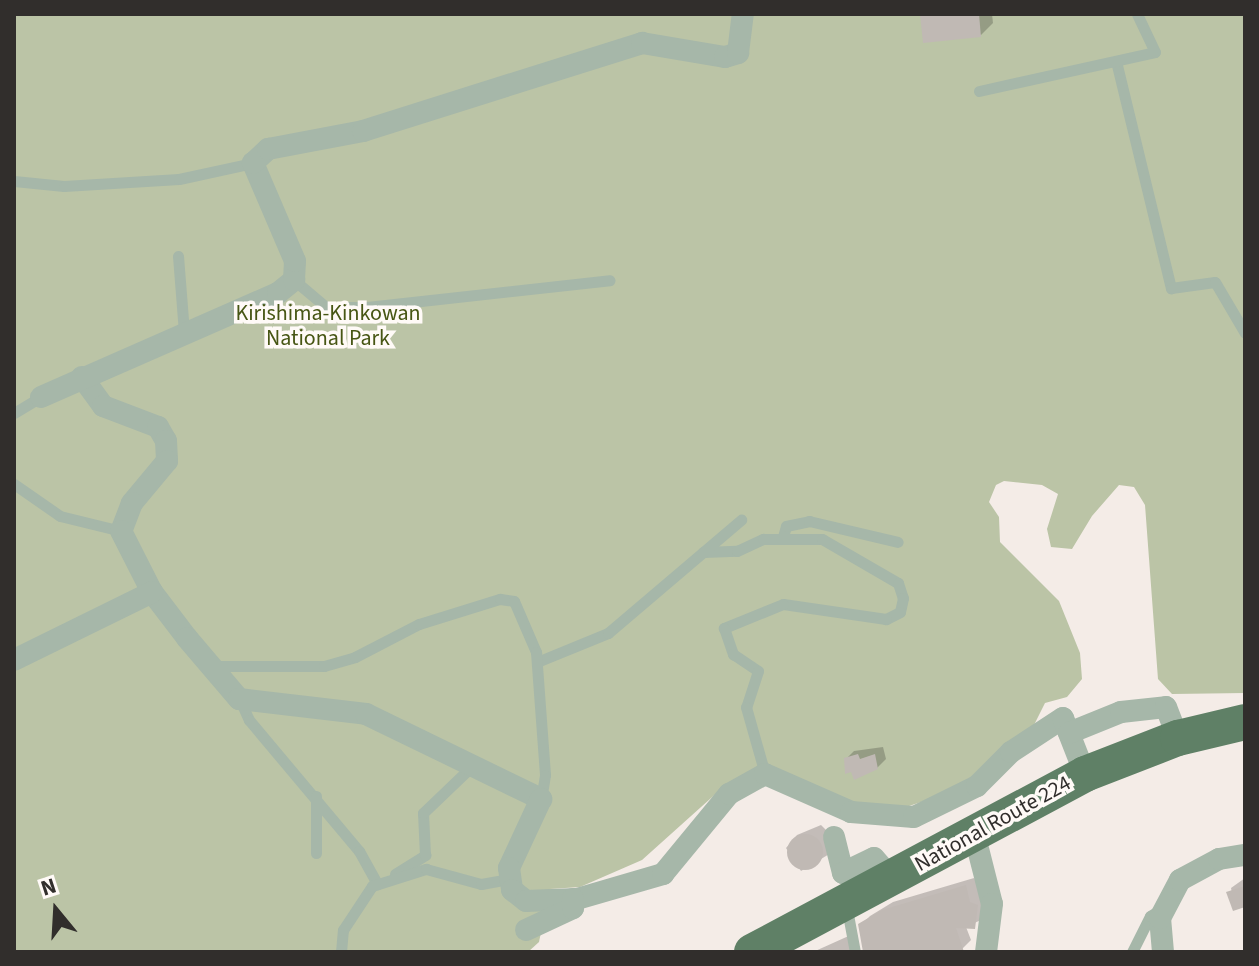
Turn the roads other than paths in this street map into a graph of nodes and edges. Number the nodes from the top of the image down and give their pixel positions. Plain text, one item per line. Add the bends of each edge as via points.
1 (743, 14) edge
2 (1137, 14) edge
3 (1116, 61) junction
4 (979, 91) dead end
5 (253, 163) junction
6 (14, 181) edge
7 (178, 256) dead end
8 (294, 280) junction
9 (610, 280) dead end
10 (184, 332) junction
11 (1245, 333) edge
12 (82, 377) junction
13 (41, 397) joint
14 (14, 413) edge
15 (14, 484) edge
16 (741, 520) dead end
17 (121, 531) junction
18 (783, 537) junction
19 (898, 542) dead end
20 (703, 552) junction
21 (152, 592) junction
22 (14, 660) edge
23 (537, 662) junction
24 (211, 666) junction
25 (239, 699) junction
26 (1245, 722) edge
27 (1069, 733) junction
28 (1178, 738) junction
29 (472, 766) junction
30 (765, 774) junction
31 (1085, 774) junction
32 (316, 796) junction
33 (541, 799) junction
34 (974, 833) junction
35 (834, 837) dead end
36 (316, 853) dead end
37 (1245, 855) edge
38 (510, 879) junction
39 (893, 880) junction
40 (383, 882) junction
41 (573, 899) junction
42 (847, 905) junction
43 (1167, 906) junction
44 (526, 930) dead end
45 (341, 952) edge
46 (752, 952) edge
47 (855, 952) edge
48 (986, 952) edge
49 (1132, 952) edge
50 (1163, 952) edge

1 - 5 street via 738,53 725,57 642,43 363,131 268,149
2 - 3 lane via 1155,52
3 - 4 lane
3 - 11 lane via 1171,288 1215,282
5 - 6 lane via 179,179 64,186
5 - 8 street via 295,261
7 - 10 lane
8 - 9 lane via 326,307
8 - 10 street via 278,293
10 - 12 street
12 - 13 street
12 - 17 street via 103,406 158,427 166,441 167,461 132,503
13 - 14 lane
15 - 17 lane via 60,516
16 - 20 lane
17 - 21 street
18 - 19 lane via 786,526 809,521 842,524
18 - 20 lane via 724,553
18 - 30 lane via 822,539 898,583 903,598 900,612 886,619 783,604 724,628 733,654 758,671 746,707
20 - 23 lane via 608,633
21 - 22 street
21 - 24 street
23 - 24 lane via 521,608 500,599 419,624 355,657 324,666
23 - 33 lane via 545,775
24 - 25 street
25 - 29 street via 366,714
25 - 32 lane via 249,720
26 - 28 highway, National Route 224
27 - 28 street via 1121,712 1166,707
27 - 30 street via 1063,718 1041,730 977,786 914,817 851,812
27 - 31 street
28 - 31 highway, National Route 224
29 - 33 street
29 - 40 lane via 423,813 425,855
30 - 41 street via 729,794 663,874
31 - 34 highway, National Route 224
32 - 36 lane
32 - 40 lane
33 - 38 street via 509,868
34 - 39 highway, National Route 224
34 - 48 street via 992,904
35 - 39 street via 843,873 874,858
37 - 43 street via 1219,859 1180,880
38 - 40 lane via 481,884 426,869
38 - 41 street via 512,890 526,901
39 - 42 highway, National Route 224
40 - 45 lane via 348,919
41 - 44 street via 573,908
42 - 46 highway, National Route 224
42 - 47 lane
43 - 49 lane via 1150,916
43 - 50 street via 1160,918

